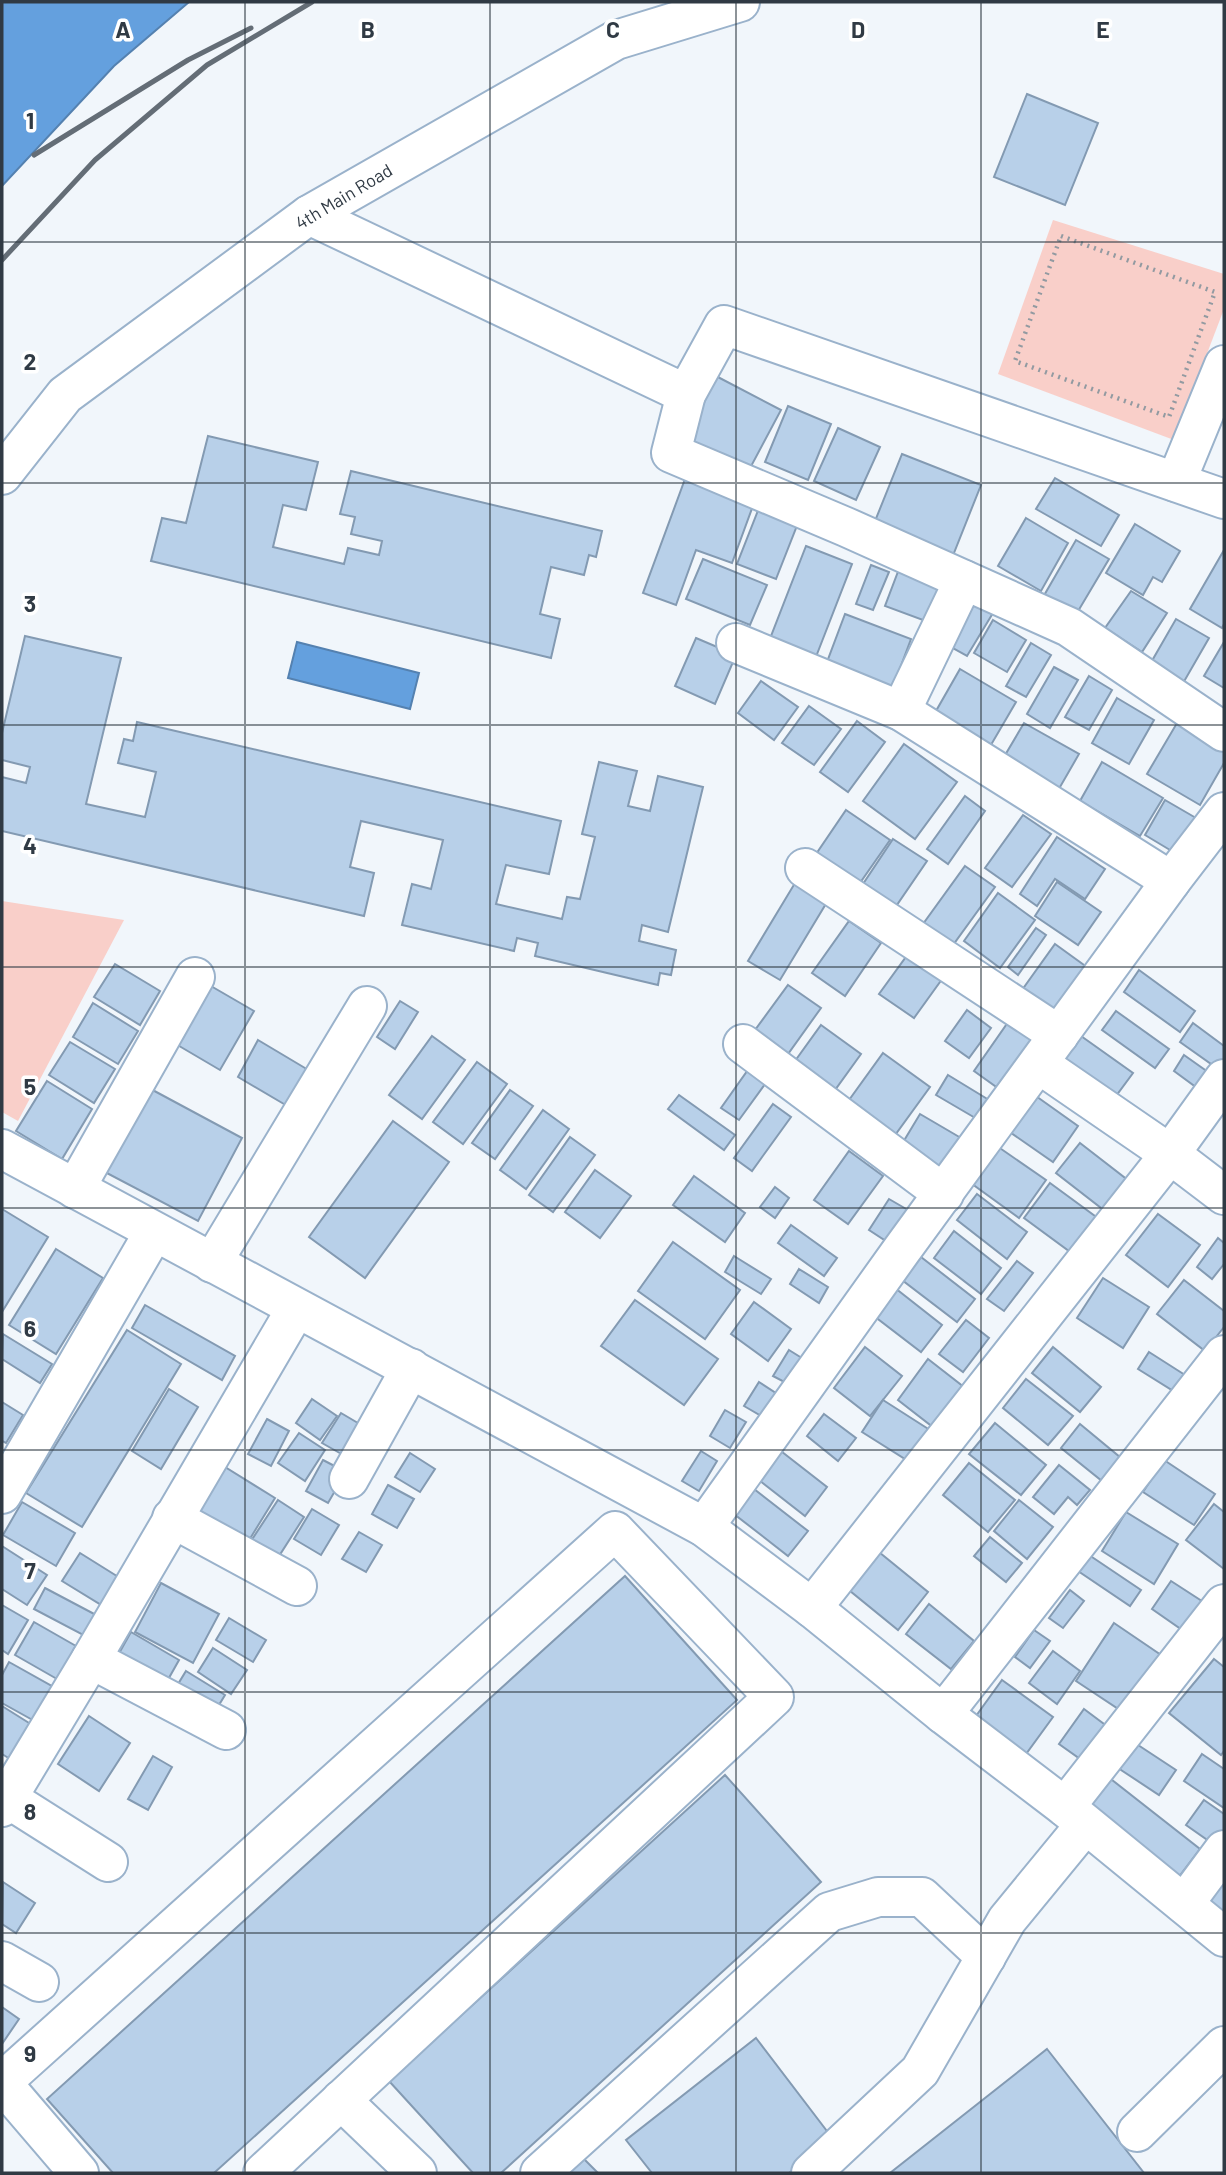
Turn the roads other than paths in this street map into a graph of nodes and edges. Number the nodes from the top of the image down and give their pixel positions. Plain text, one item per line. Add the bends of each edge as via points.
1 (740, 2) edge
2 (309, 215) junction
3 (1224, 365) edge
4 (686, 394) junction
5 (2, 475) edge
6 (1176, 482) junction
7 (1224, 499) edge
8 (964, 580) junction
9 (736, 643) dead end
10 (901, 711) junction
11 (1224, 732) edge
12 (1224, 812) edge
13 (805, 868) dead end
14 (1171, 881) junction
15 (195, 977) dead end
16 (366, 1006) dead end
17 (743, 1044) dead end
18 (1049, 1050) junction
19 (1224, 1079) edge
20 (2, 1151) edge
21 (1170, 1154) junction
22 (75, 1189) junction
23 (944, 1194) junction
24 (1224, 1195) edge
25 (154, 1232) junction
26 (212, 1263) junction
27 (296, 1309) junction
28 (1224, 1355) edge
29 (411, 1368) junction
30 (349, 1479) dead end
31 (2, 1494) edge
32 (172, 1518) junction
33 (704, 1527) junction
34 (297, 1586) dead end
35 (1224, 1604) edge
36 (812, 1608) junction
37 (91, 1659) junction
38 (943, 1714) junction
39 (226, 1730) dead end
40 (4, 1802) edge
41 (1075, 1816) junction
42 (1224, 1850) edge
43 (108, 1862) dead end
44 (1184, 1904) junction
45 (1224, 1937) edge
46 (986, 1957) junction
47 (2, 1961) edge
48 (39, 1982) dead end
49 (1224, 2046) edge
50 (2, 2082) edge
51 (341, 2100) junction
52 (1137, 2132) dead end
53 (79, 2173) edge
54 (264, 2173) edge
55 (417, 2173) edge
56 (540, 2173) edge
57 (811, 2173) edge

1 - 2 street, 4th Main Road via 616,40
2 - 4 street
2 - 5 street, 4th Main Road via 65,395
3 - 6 street
4 - 6 street via 724,325
4 - 8 street via 671,453
6 - 7 street
8 - 10 street
8 - 11 street via 1069,627
9 - 10 street
10 - 14 street
12 - 14 street
13 - 18 street
14 - 18 street
15 - 22 street
16 - 26 street
17 - 23 street
18 - 21 street
18 - 23 street
19 - 21 street
20 - 22 street
21 - 24 street
21 - 36 street
22 - 25 street
23 - 33 street
25 - 26 street
25 - 31 street
26 - 27 street
27 - 29 street
27 - 32 street
28 - 38 street
29 - 30 street
29 - 33 street
32 - 34 street
32 - 37 street
33 - 36 street
35 - 41 street
36 - 38 street
37 - 39 street
37 - 40 street
38 - 41 street
40 - 43 street
41 - 44 street
41 - 46 street
42 - 44 street
44 - 45 street
46 - 56 street via 922,1898 878,1897 829,1912
46 - 57 street via 920,2071
47 - 48 street
49 - 52 street
50 - 51 street via 615,1531 774,1697
50 - 53 street
51 - 54 street
51 - 55 street

